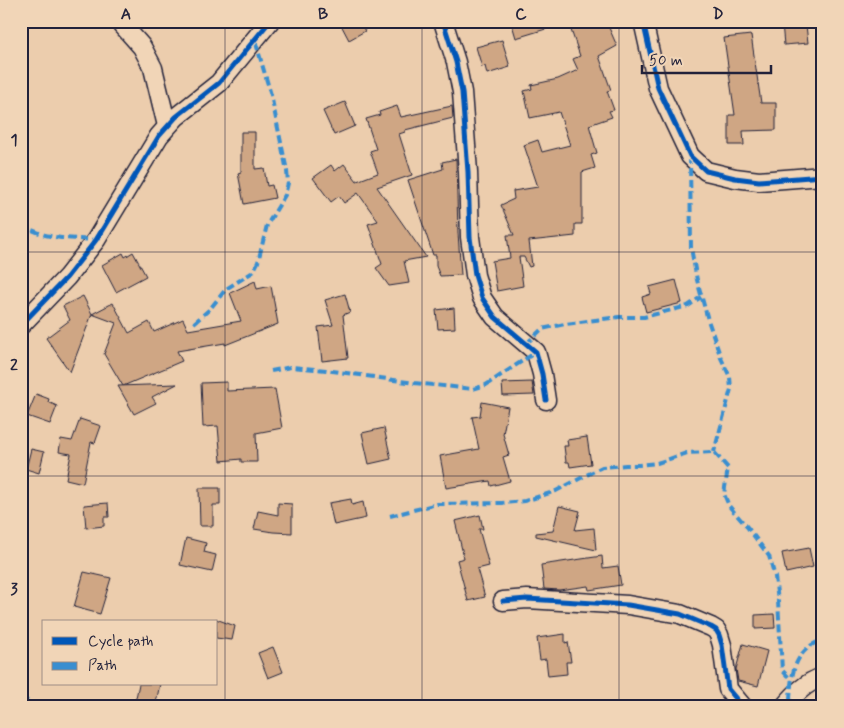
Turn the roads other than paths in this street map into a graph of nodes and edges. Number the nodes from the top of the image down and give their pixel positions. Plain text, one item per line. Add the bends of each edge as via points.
1 (119, 21) edge
2 (270, 21) edge
3 (444, 21) edge
4 (642, 21) edge
5 (167, 126) junction
6 (823, 176) edge
7 (21, 325) edge
8 (546, 400) dead end
9 (503, 601) dead end
10 (823, 677) edge
11 (743, 707) edge
12 (784, 707) edge

1 - 5 street via 142,47 153,68
2 - 5 street via 219,83
3 - 8 street via 462,92 475,275 482,298 495,317 536,352
4 - 6 street via 658,88 690,156 706,171 759,181
5 - 7 street via 96,240 67,277
9 - 11 street via 527,599 628,605 680,614 711,627 716,630 722,645 728,690
10 - 12 street via 801,688

